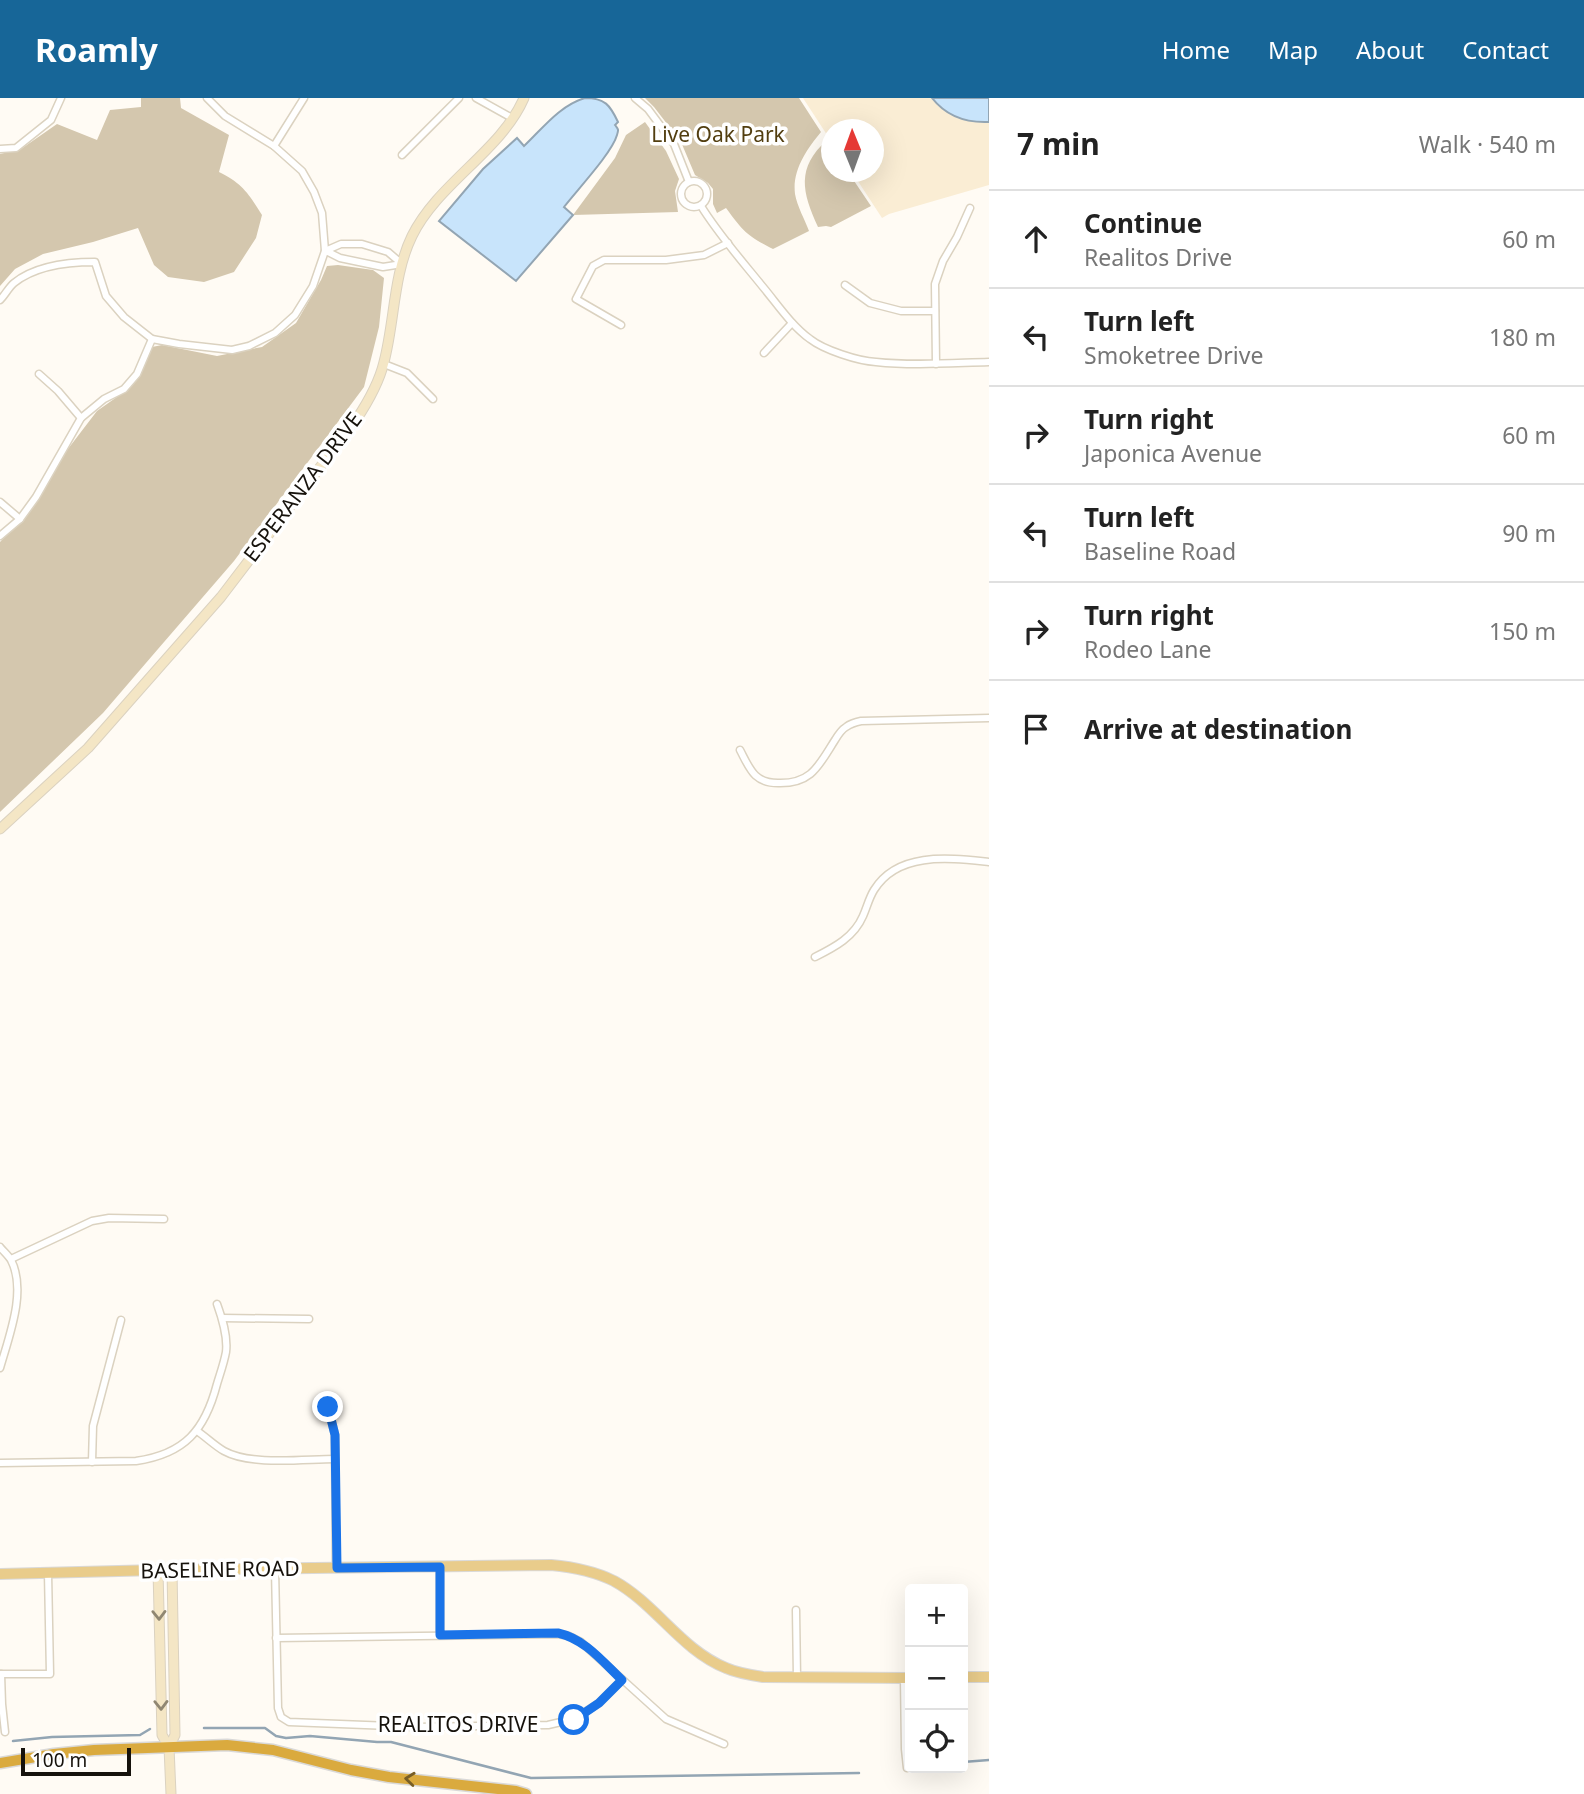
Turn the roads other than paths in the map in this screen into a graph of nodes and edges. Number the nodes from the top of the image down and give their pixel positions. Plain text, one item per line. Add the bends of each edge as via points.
1 (61, 98) edge
2 (207, 98) edge
3 (304, 98) edge
4 (459, 98) edge
5 (476, 98) edge
6 (524, 98) edge
7 (635, 98) edge
8 (512, 118) junction
9 (274, 146) junction
10 (0, 149) edge
11 (402, 155) dead end
12 (689, 182) junction
13 (701, 206) junction
14 (970, 208) dead end
15 (728, 243) junction
16 (355, 244) junction
17 (325, 251) junction
18 (355, 260) junction
19 (401, 264) junction
20 (845, 285) dead end
21 (0, 300) edge
22 (935, 311) junction
23 (792, 323) junction
24 (621, 325) dead end
25 (152, 339) junction
26 (764, 353) dead end
27 (989, 362) edge
28 (384, 364) junction
29 (936, 364) junction
30 (39, 374) dead end
31 (433, 399) dead end
32 (81, 418) junction
33 (0, 502) edge
34 (20, 519) junction
35 (0, 536) edge
36 (989, 718) edge
37 (740, 750) dead end
38 (0, 829) edge
39 (989, 862) edge
40 (815, 957) dead end
41 (164, 1219) dead end
42 (0, 1247) edge
43 (11, 1259) junction
44 (217, 1304) dead end
45 (222, 1318) junction
46 (309, 1319) dead end
47 (121, 1320) dead end
48 (0, 1368) edge
49 (328, 1407) dead end
50 (197, 1431) junction
51 (335, 1459) junction
52 (92, 1462) junction
53 (0, 1463) edge
54 (440, 1567) junction
55 (337, 1568) junction
56 (275, 1569) junction
57 (158, 1570) junction
58 (172, 1570) junction
59 (48, 1573) junction
60 (0, 1574) edge
61 (796, 1609) dead end
62 (440, 1635) junction
63 (276, 1638) junction
64 (0, 1674) edge
65 (968, 1677) edge
66 (989, 1677) edge
67 (797, 1678) junction
68 (905, 1678) edge
69 (622, 1680) junction
70 (5, 1732) dead end
71 (724, 1744) dead end
72 (169, 1747) junction
73 (0, 1763) edge
74 (171, 1794) edge
75 (526, 1794) edge

1 - 10 street via 51,120 16,148
2 - 9 street via 225,116
3 - 9 street
4 - 11 street
5 - 8 street
6 - 8 main road, ESPERANZA DRIVE
7 - 12 street via 674,145
8 - 19 main road, ESPERANZA DRIVE via 428,213 412,235
9 - 17 street via 302,171 314,192 322,214
12 - 13 street via 697,181 706,188 708,197
12 - 13 street via 682,189 683,202
13 - 15 street
14 - 22 street via 935,284
15 - 23 street
15 - 24 street via 704,255 604,260 593,266 576,299
16 - 17 street
16 - 18 street via 350,250
16 - 19 street via 388,252
17 - 18 street
17 - 25 street via 313,286 295,315 275,333 232,350
18 - 19 street via 383,267
19 - 28 main road, ESPERANZA DRIVE
20 - 22 street via 870,303 901,311
21 - 25 street via 15,282 41,268 95,262 106,296
22 - 29 street
23 - 26 street
23 - 29 street via 812,341 847,356 874,362
25 - 32 street via 137,374 124,389
27 - 29 street
28 - 31 street via 407,373
28 - 38 main road, ESPERANZA DRIVE via 356,420 220,597 88,748
30 - 32 street
32 - 34 street
33 - 34 street
34 - 35 street
36 - 37 street via 852,723 813,772 793,783 757,778
39 - 40 street via 944,858 902,866 878,885 848,937
41 - 43 street via 92,1221
42 - 43 street
43 - 48 street via 17,1306
44 - 45 street
45 - 46 street
45 - 50 street via 226,1350 211,1407
47 - 52 street via 93,1426
49 - 51 street
50 - 51 street via 239,1457
50 - 52 street via 156,1458
51 - 55 street
52 - 53 street
54 - 55 main road, BASELINE ROAD
54 - 62 street
54 - 67 main road, BASELINE ROAD via 551,1565 596,1573 640,1599 691,1646 725,1668 763,1677
55 - 56 main road, BASELINE ROAD
56 - 58 main road, BASELINE ROAD
56 - 63 street
57 - 58 main road, BASELINE ROAD
57 - 59 main road, BASELINE ROAD
57 -> 72 main road via 162,1735
58 - 72 main road via 175,1735
59 - 60 main road, BASELINE ROAD
59 - 64 street via 50,1674
61 - 67 street
62 - 63 street
62 - 69 street via 558,1633 582,1642
63 - 69 street, REALITOS DRIVE via 278,1708 281,1717 289,1721 416,1727 548,1725 574,1720
64 - 70 street
65 - 66 main road
67 - 68 main road, BASELINE ROAD
69 - 71 street via 666,1719
72 - 73 highway via 94,1750
72 - 74 main road
75 -> 72 highway via 389,1777 250,1746

